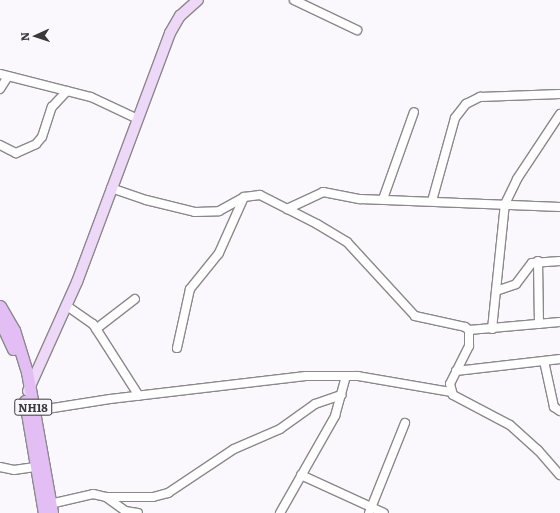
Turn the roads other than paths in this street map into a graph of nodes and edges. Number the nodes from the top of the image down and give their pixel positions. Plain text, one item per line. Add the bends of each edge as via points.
1 (198, 0) edge
2 (294, 0) edge
3 (357, 30) dead end
4 (4, 75) edge
5 (0, 89) edge
6 (67, 91) junction
7 (560, 94) edge
8 (414, 112) dead end
9 (560, 114) edge
10 (138, 119) junction
11 (0, 145) edge
12 (112, 188) junction
13 (244, 197) junction
14 (383, 200) junction
15 (432, 202) junction
16 (505, 204) junction
17 (560, 206) edge
18 (288, 209) junction
19 (538, 261) junction
20 (560, 261) edge
21 (496, 290) junction
22 (135, 299) dead end
23 (0, 306) edge
24 (66, 306) junction
25 (0, 321) edge
26 (560, 322) edge
27 (539, 324) junction
28 (492, 328) junction
29 (96, 329) junction
30 (469, 330) junction
31 (177, 348) dead end
32 (560, 359) edge
33 (544, 361) junction
34 (456, 371) junction
35 (346, 376) junction
36 (30, 388) junction
37 (451, 392) junction
38 (341, 395) junction
39 (139, 396) junction
40 (24, 398) junction
41 (34, 411) junction
42 (560, 411) edge
43 (405, 423) dead end
44 (0, 467) edge
45 (35, 467) junction
46 (301, 475) junction
47 (560, 475) edge
48 (106, 497) junction
49 (49, 510) edge
50 (370, 510) edge
51 (135, 513) edge
52 (280, 513) edge
53 (384, 513) edge

1 - 10 main road via 180,16 170,33
2 - 3 street
4 - 5 street
4 - 6 street
6 - 10 street via 109,103
6 - 11 street via 52,107 42,137 36,144 16,153
7 - 15 street via 480,97 466,104 455,118
8 - 14 street
9 - 16 street via 517,179
10 - 12 main road
12 - 13 street via 146,200 195,212 219,211
12 - 24 main road
13 - 18 street via 260,195
13 - 31 street via 218,256 190,289
14 - 15 street
14 - 18 street via 323,192
15 - 16 street
16 - 17 street
16 - 21 street
18 - 30 street via 347,242 415,316
19 - 20 street
19 - 21 street via 529,266 516,284
19 - 27 street
21 - 28 street
22 - 29 street
23 - 36 highway, NH18 via 19,344
24 - 29 street via 84,316
24 - 36 main road
25 - 40 highway, NH18 via 13,347
26 - 27 street
27 - 28 street
28 - 30 street
29 - 39 street
30 - 34 street via 469,346
32 - 33 street
33 - 34 street
33 - 42 street via 554,407
34 - 37 street via 450,384
35 - 37 street
35 - 38 street
35 - 39 street via 306,376
36 - 40 main road
36 - 41 highway, NH18
37 - 47 street via 457,398 510,425 538,450
38 - 46 street via 335,416
38 - 48 street via 315,404 280,429 234,449 168,493 153,497
39 - 41 street
40 - 45 highway, NH18
41 - 49 highway, NH18
43 - 50 street
44 - 45 street via 14,470
45 - 49 highway, NH18
46 - 50 street
46 - 52 street
48 - 49 street via 93,494
48 - 51 street via 125,511
50 - 53 street

